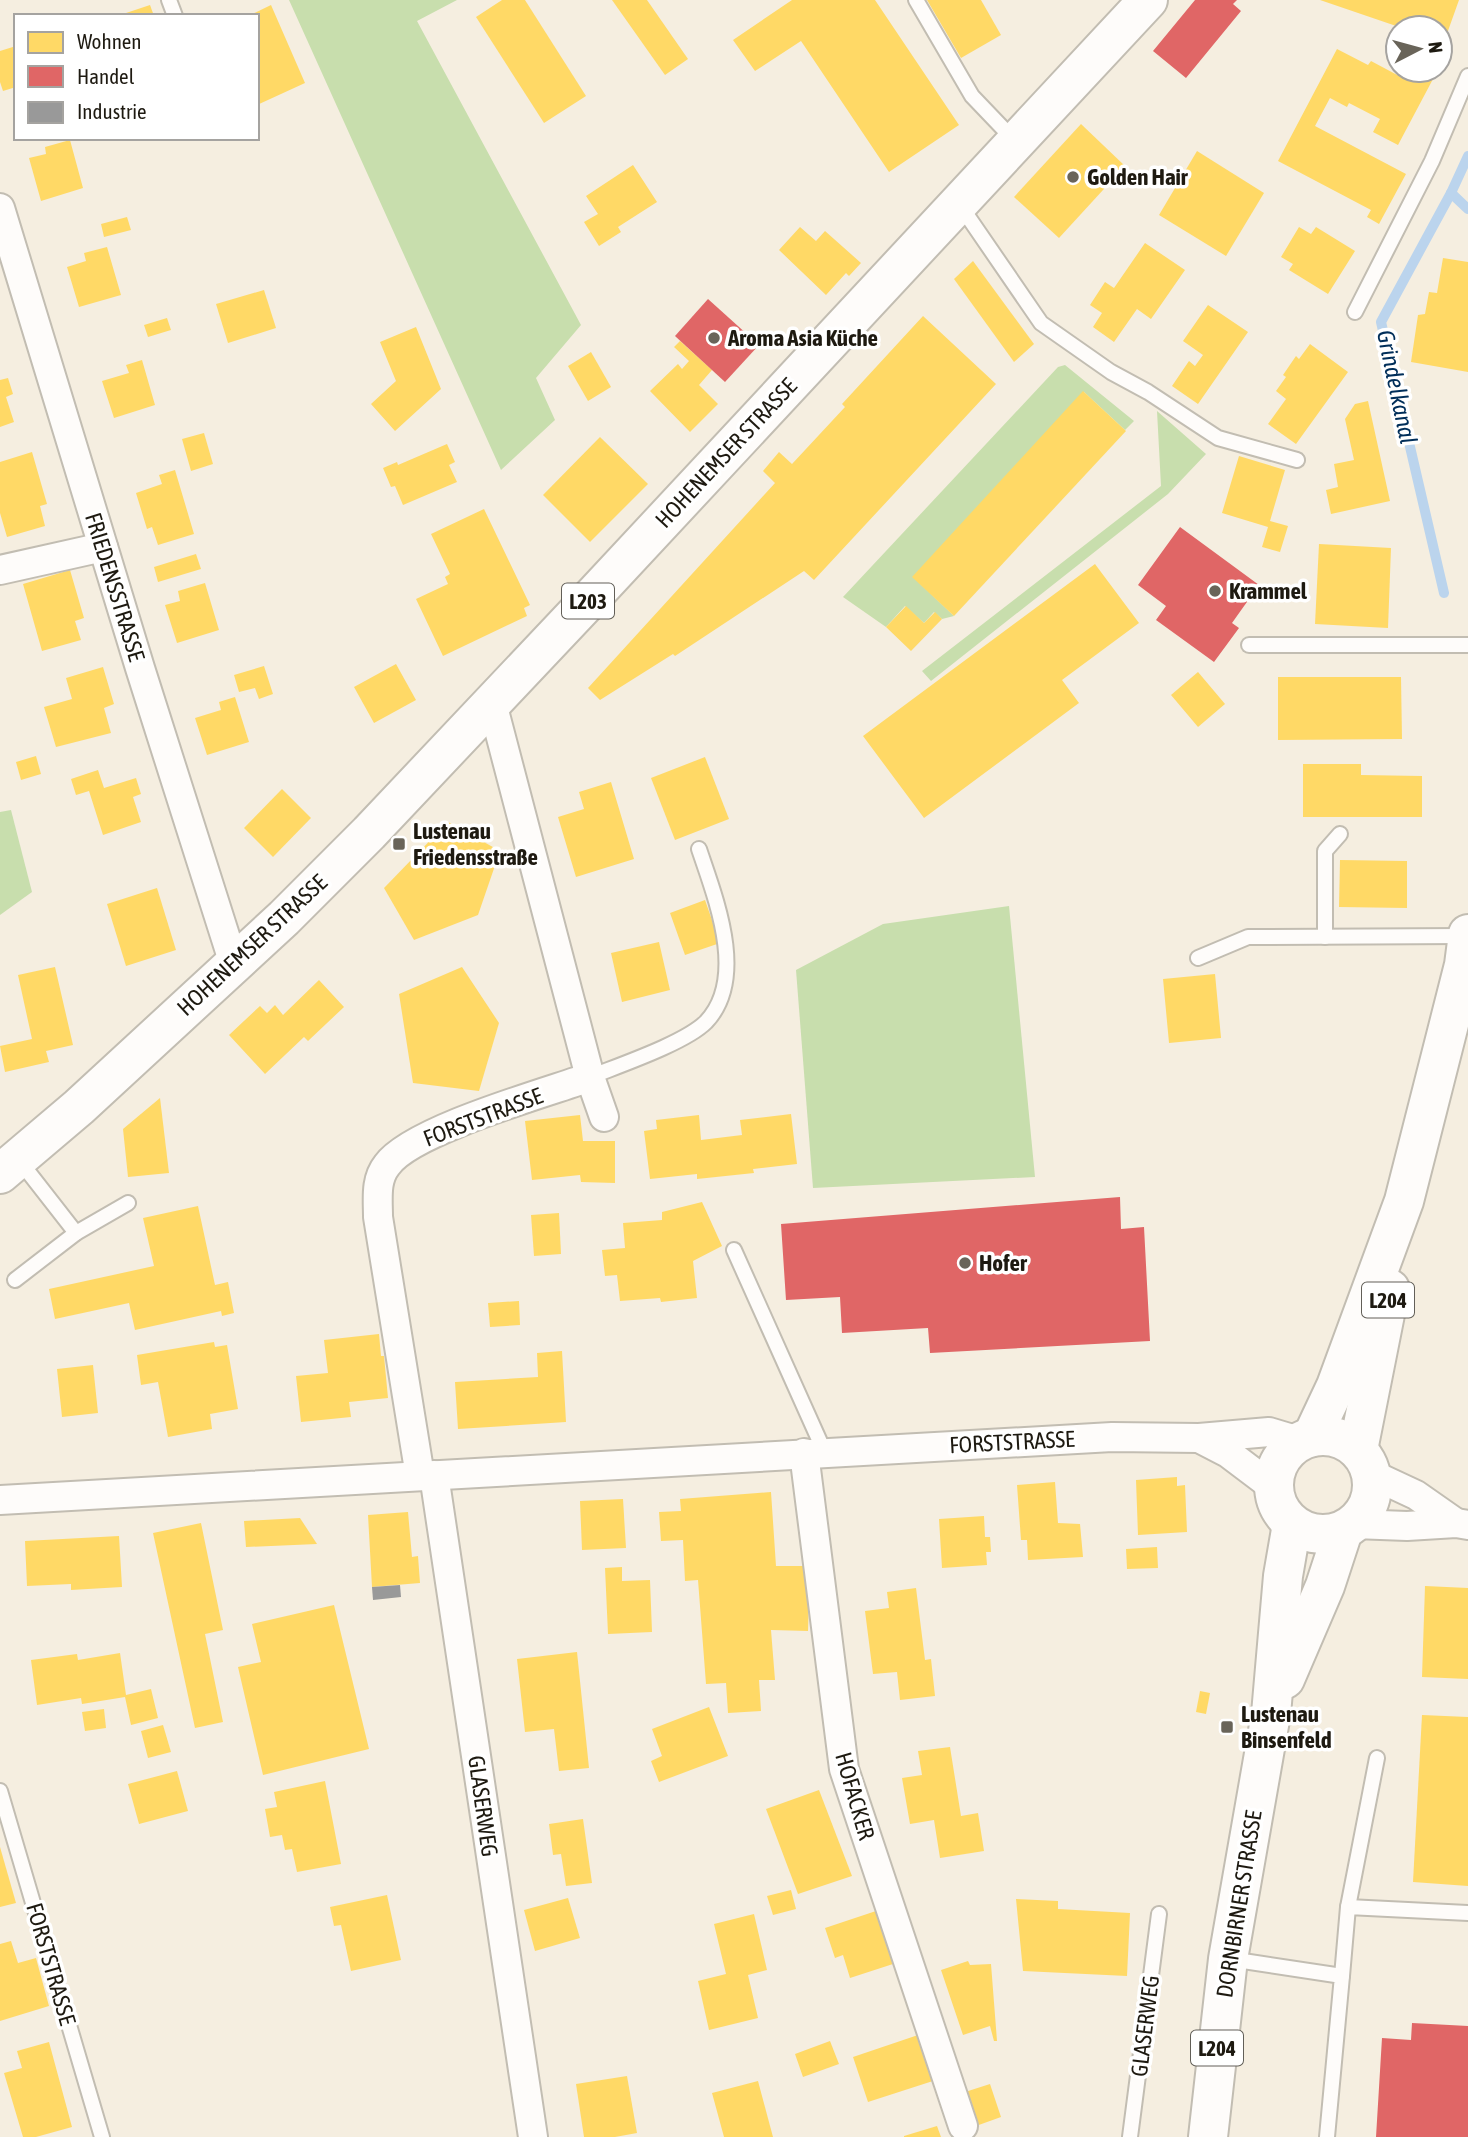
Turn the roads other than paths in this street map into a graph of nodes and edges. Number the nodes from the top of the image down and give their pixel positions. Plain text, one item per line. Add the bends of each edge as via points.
1 (916, 0) edge
2 (1148, 0) edge
3 (1468, 76) edge
4 (1016, 142) junction
5 (959, 203) junction
6 (0, 208) edge
7 (1355, 312) dead end
8 (1297, 460) dead end
9 (103, 547) junction
10 (0, 570) edge
11 (1249, 645) dead end
12 (1468, 645) edge
13 (492, 703) junction
14 (1340, 834) dead end
15 (699, 849) dead end
16 (1468, 935) edge
17 (1325, 937) junction
18 (1198, 958) dead end
19 (234, 964) junction
20 (590, 1077) junction
21 (604, 1117) dead end
22 (9, 1166) edge
23 (1404, 1201) junction
24 (128, 1203) dead end
25 (76, 1233) junction
26 (734, 1250) dead end
27 (15, 1280) dead end
28 (1199, 1438) junction
29 (1306, 1439) junction
30 (815, 1453) junction
31 (1365, 1462) junction
32 (427, 1476) junction
33 (1273, 1487) junction
34 (0, 1500) edge
35 (1292, 1524) junction
36 (1462, 1524) edge
37 (1349, 1527) junction
38 (1271, 1714) junction
39 (1377, 1758) dead end
40 (0, 1791) edge
41 (1348, 1907) junction
42 (1468, 1913) edge
43 (1159, 1914) dead end
44 (1228, 1959) junction
45 (1342, 1976) junction
46 (963, 2126) dead end
47 (102, 2137) edge
48 (533, 2137) edge
49 (1130, 2137) edge
50 (1208, 2137) edge
51 (1327, 2137) edge

1 - 4 lane via 972,96
2 - 4 main road, HOHENEMSER STRASSE / L203
3 - 7 lane via 1432,161
4 - 5 main road, HOHENEMSER STRASSE / L203
5 - 8 lane via 1041,323 1217,438
5 - 13 main road, HOHENEMSER STRASSE / L203
6 - 9 street, FRIEDENSSTRASSE
9 - 10 street
9 - 19 street, FRIEDENSSTRASSE
11 - 12 lane
13 - 19 main road, HOHENEMSER STRASSE / L203 via 369,834
13 - 20 street
14 - 17 lane via 1325,851
15 - 20 lane, FORSTSTRASSE via 724,927 725,977 719,1003 690,1034
16 - 17 lane
16 - 23 main road, DORNBIRNER STRASSE / L204
17 - 18 lane via 1248,937
19 - 22 main road, HOHENEMSER STRASSE / L203
20 - 21 street
20 - 32 street, FORSTSTRASSE via 426,1136 401,1150 378,1182 378,1217
22 - 25 lane
23 - 29 main road, DORNBIRNER STRASSE / L204 via 1336,1386
23 - 31 main road, DORNBIRNER STRASSE / L204
24 - 25 lane
25 - 27 lane
26 - 30 lane
28 - 29 street, FORSTSTRASSE via 1269,1432
28 - 30 street, FORSTSTRASSE via 1112,1437
28 - 33 street, FORSTSTRASSE via 1228,1453
29 - 31 main road via 1328,1436 1345,1440
29 - 33 main road, DORNBIRNER STRASSE / L204 via 1281,1460
30 - 32 street, FORSTSTRASSE
30 - 46 street, HOFACKER via 844,1769
31 - 36 street
31 - 37 main road, DORNBIRNER STRASSE / L204 via 1372,1493 1366,1510
32 - 34 street, FORSTSTRASSE
32 - 48 street, GLASERWEG
33 - 35 main road via 1280,1511
35 - 37 main road via 1308,1533 1326,1535
35 - 38 main road, DORNBIRNER STRASSE / L204
36 - 37 street
37 - 38 main road, DORNBIRNER STRASSE / L204
38 - 44 main road, DORNBIRNER STRASSE / L204
39 - 41 lane
40 - 47 lane, FORSTSTRASSE
41 - 42 lane
41 - 45 lane
43 - 49 lane, GLASERWEG
44 - 45 lane
44 - 50 main road, DORNBIRNER STRASSE / L204
45 - 51 lane

